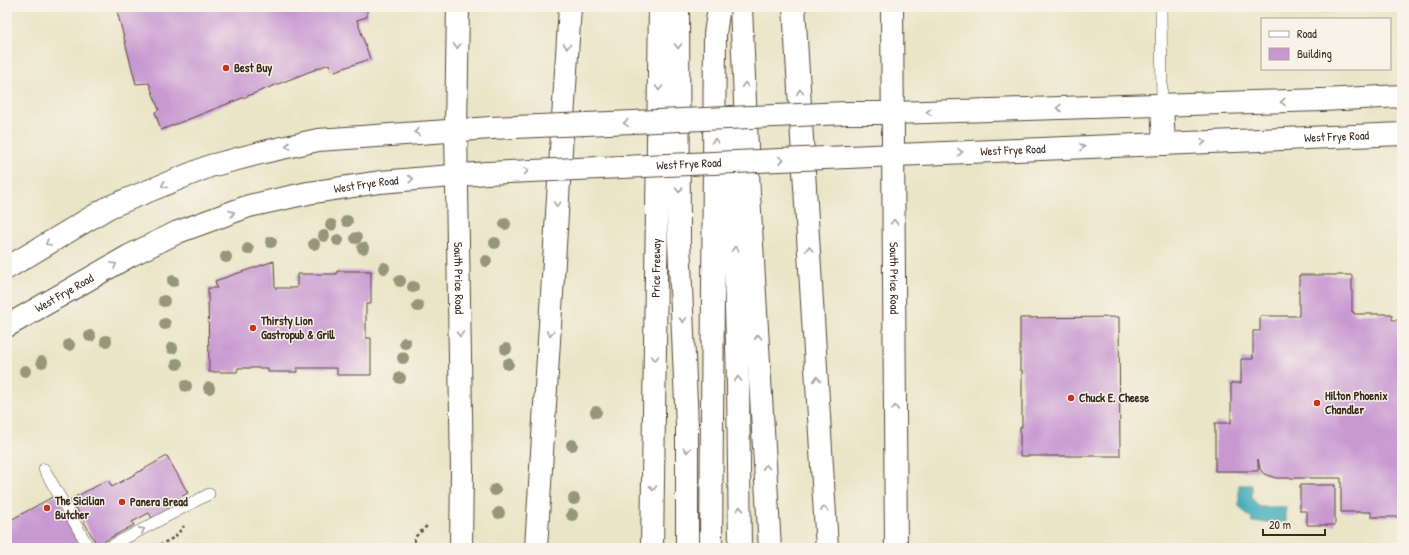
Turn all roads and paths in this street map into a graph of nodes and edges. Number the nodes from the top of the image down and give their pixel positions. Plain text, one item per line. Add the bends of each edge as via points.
1 (458, 7) edge
2 (570, 7) edge
3 (660, 7) edge
4 (678, 7) edge
5 (719, 7) edge
6 (731, 7) edge
7 (741, 7) edge
8 (794, 7) edge
9 (892, 7) edge
10 (1161, 7) edge
11 (1402, 96) edge
12 (1162, 105) junction
13 (893, 114) junction
14 (456, 130) junction
15 (1402, 134) edge
16 (1164, 144) junction
17 (894, 155) junction
18 (456, 175) junction
19 (7, 268) edge
20 (7, 326) edge
21 (44, 469) dead end
22 (209, 494) dead end
23 (186, 524) dead end
24 (428, 525) dead end
25 (652, 542) edge
26 (89, 548) edge
27 (107, 548) edge
28 (154, 548) edge
29 (414, 548) edge
30 (461, 548) edge
31 (536, 548) edge
32 (687, 548) edge
33 (711, 548) edge
34 (740, 548) edge
35 (770, 548) edge
36 (827, 548) edge
37 (896, 548) edge

1 -> 14 main road, South Price Road
2 -> 31 main road
3 -> 25 main road, Price Freeway
4 -> 32 main road via 679,241 687,426
33 -> 5 main road via 715,34
34 -> 6 main road via 729,55
35 -> 7 main road
36 -> 8 main road
9 - 13 main road, South Price Road
10 - 12 lane
11 -> 12 main road
12 -> 13 main road
12 - 16 main road
13 -> 14 main road, bridge
13 - 17 main road, South Price Road
14 - 18 main road, South Price Road
14 -> 19 main road via 318,140 210,166 110,207
16 -> 15 main road, West Frye Road
17 -> 16 main road, West Frye Road
18 -> 17 main road, West Frye Road, bridge
37 -> 17 main road, South Price Road
20 -> 18 main road, West Frye Road via 129,256 178,232 249,206 308,193 380,182
18 -> 30 main road, South Price Road via 462,471
21 - 26 lane
27 -> 22 lane
23 - 28 path via 175,537
24 - 29 path via 416,537

